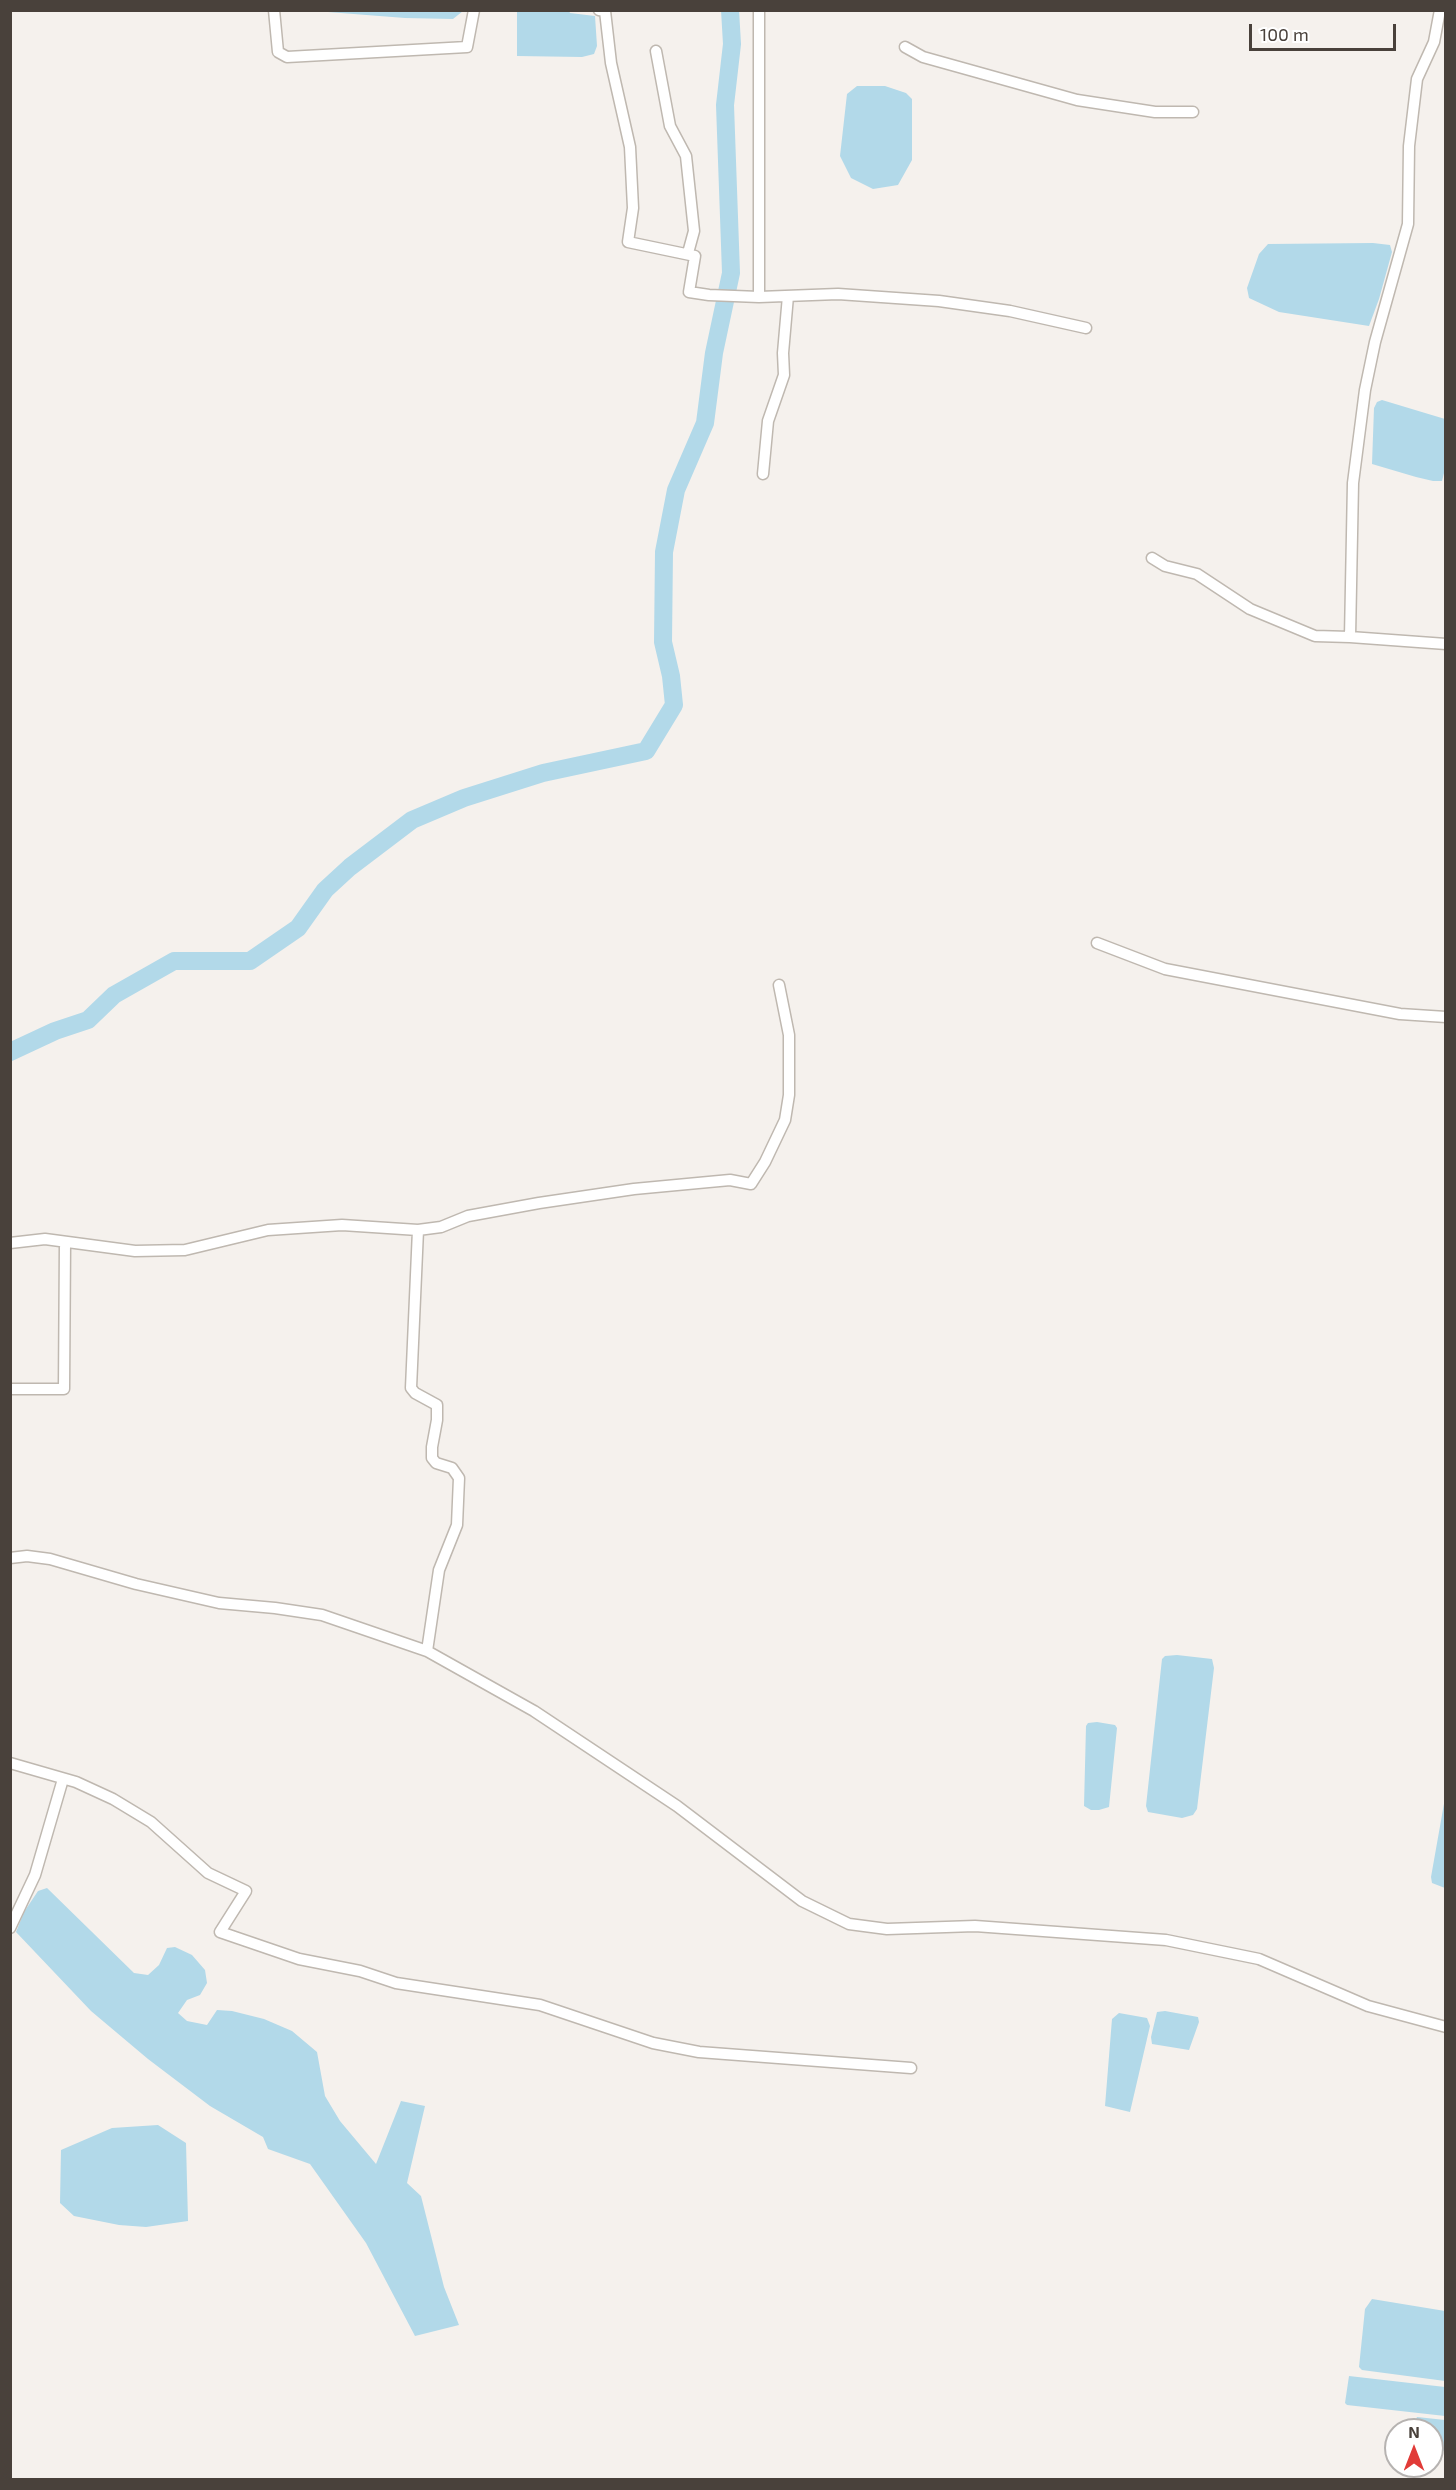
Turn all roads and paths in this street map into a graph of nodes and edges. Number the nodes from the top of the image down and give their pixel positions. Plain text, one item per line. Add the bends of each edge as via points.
1 (274, 10) edge
2 (474, 10) edge
3 (600, 10) edge
4 (759, 10) edge
5 (1440, 10) edge
6 (1441, 28) edge
7 (905, 47) dead end
8 (656, 51) dead end
9 (1193, 112) dead end
10 (688, 253) junction
11 (788, 296) junction
12 (759, 297) junction
13 (1086, 328) dead end
14 (762, 474) dead end
15 (1152, 558) dead end
16 (1350, 637) junction
17 (1446, 644) edge
18 (1097, 943) dead end
19 (779, 985) dead end
20 (1446, 1017) edge
21 (418, 1230) junction
22 (65, 1242) junction
23 (10, 1243) edge
24 (10, 1389) edge
25 (10, 1558) edge
26 (427, 1651) junction
27 (10, 1763) edge
28 (63, 1779) junction
29 (10, 1928) edge
30 (1446, 2027) edge
31 (911, 2068) dead end

1 - 2 street via 278,52 287,57 467,47
3 - 10 street via 605,11 611,63 630,147 633,208 628,242
4 - 12 street
5 - 6 street
6 - 16 street via 1417,78 1408,146 1408,224 1365,390 1353,483
7 - 9 street via 923,57 1077,100 1155,112
8 - 10 street via 670,126 686,156 694,231
10 - 12 street via 695,256 688,292
11 - 12 street
11 - 13 street via 838,294 939,302 1010,311
11 - 14 street via 784,375 768,421
15 - 16 street via 1165,566 1197,574 1250,609 1315,636
16 - 17 street
18 - 20 street via 1164,969 1400,1014
19 - 21 street via 789,1035 789,1095 784,1120 751,1184 729,1180 634,1189 468,1216 441,1227
21 - 22 street via 342,1225 268,1230 185,1250 154,1252
21 - 26 street via 411,1388 437,1405 432,1458 452,1468 459,1478 457,1525 439,1570
22 - 23 street via 45,1239
22 - 24 street via 64,1389
25 - 26 street via 50,1559 219,1603 322,1615
26 - 30 street via 534,1711 677,1806 802,1901 849,1924 887,1929 975,1926 1166,1940 1258,1959 1368,2006
27 - 28 street
28 - 29 street via 35,1875
28 - 31 street via 113,1799 151,1822 208,1873 246,1891 220,1932 299,1959 360,1971 396,1983 540,2005 653,2043 699,2052

